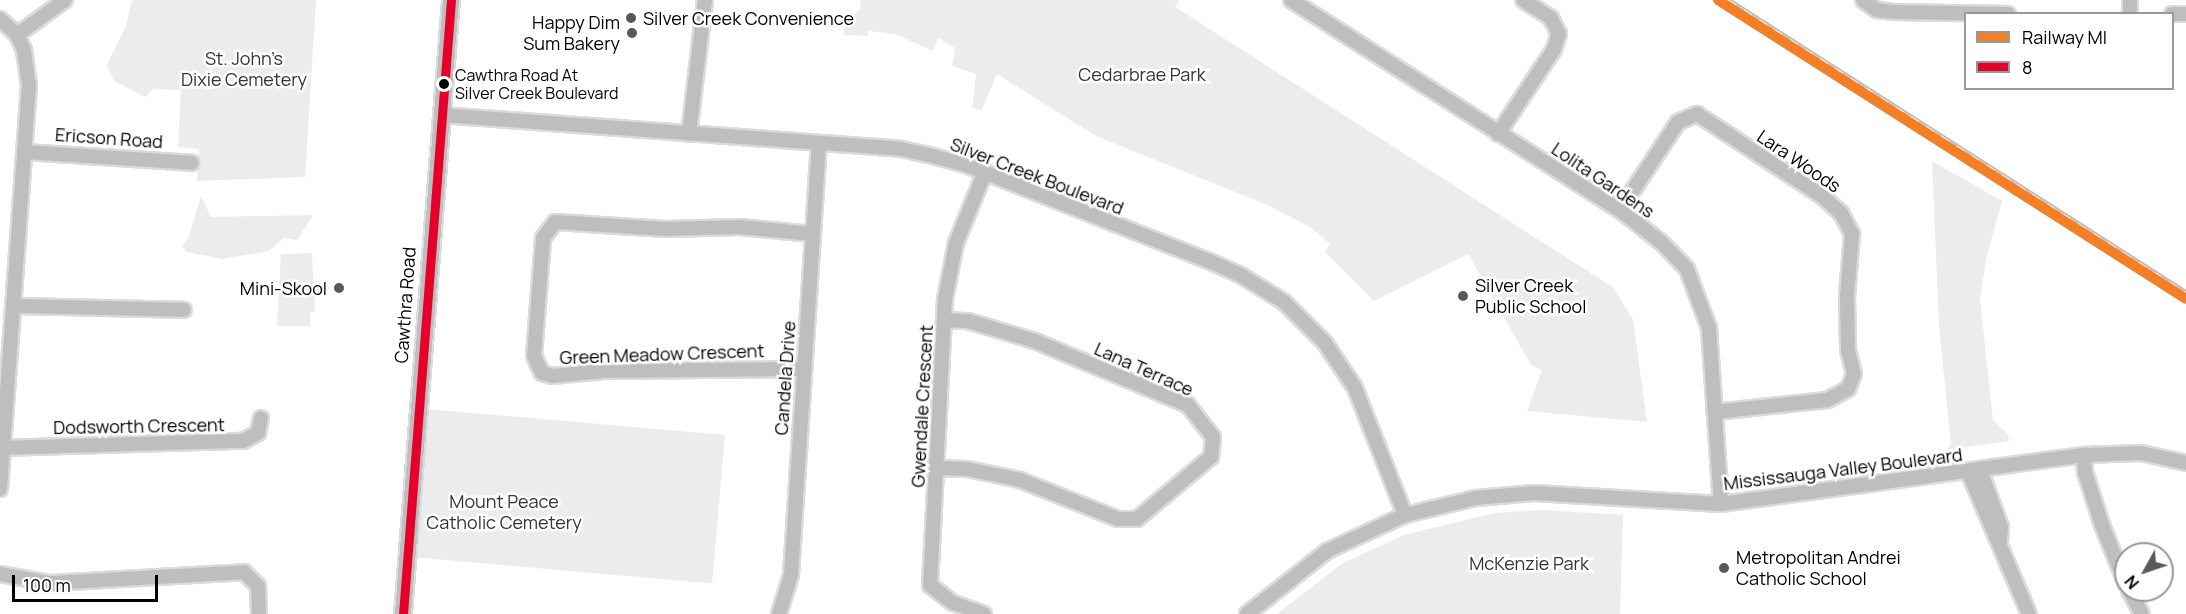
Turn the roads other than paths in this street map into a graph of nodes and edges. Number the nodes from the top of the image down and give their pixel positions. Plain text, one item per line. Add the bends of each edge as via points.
1 (65, 0) edge
2 (451, 0) edge
3 (705, 0) edge
4 (1291, 0) edge
5 (1523, 0) edge
6 (1863, 0) edge
7 (1964, 13) edge
8 (0, 19) edge
9 (16, 35) junction
10 (441, 115) junction
11 (689, 134) junction
12 (1498, 134) junction
13 (819, 143) junction
14 (24, 152) junction
15 (192, 163) dead end
16 (985, 172) junction
17 (1620, 210) junction
18 (813, 234) junction
19 (14, 306) junction
20 (184, 310) dead end
21 (944, 320) junction
22 (804, 369) junction
23 (1715, 411) junction
24 (261, 418) dead end
25 (2, 449) edge
26 (2084, 455) junction
27 (2186, 463) edge
28 (938, 468) junction
29 (1974, 471) junction
30 (0, 489) edge
31 (1721, 504) junction
32 (1405, 515) junction
33 (2114, 554) edge
34 (0, 574) edge
35 (259, 614) edge
36 (403, 614) edge
37 (779, 614) edge
38 (984, 614) edge
39 (1247, 614) edge
40 (2029, 614) edge

1 - 9 street
2 - 10 main road, Cawthra Road
3 - 11 street
4 - 12 street, Lolita Gardens
5 - 12 street via 1551,18 1559,34 1554,49
6 - 7 street via 1877,10
8 - 9 street
9 - 14 street via 29,72
10 - 11 street, Silver Creek Boulevard
10 - 36 main road, Cawthra Road
11 - 13 street, Silver Creek Boulevard
12 - 17 street, Lolita Gardens
13 - 16 street, Silver Creek Boulevard via 900,149
13 - 18 street, Candela Drive
14 - 15 street, Ericson Road
14 - 19 street
16 - 21 street, Gwendale Crescent via 956,243
16 - 32 street, Silver Creek Boulevard via 1209,261 1284,302 1325,343 1355,388
17 - 23 street, Lolita Gardens via 1687,269 1700,295 1709,328
17 - 23 street, Lara Woods via 1678,122 1696,114 1822,196 1841,213 1852,234 1847,296 1848,350 1854,374 1848,389 1827,400
18 - 22 street, Candela Drive
18 - 22 street, Green Meadow Crescent via 740,227 666,229 555,222 543,238 534,356 542,373 552,376 604,371
19 - 20 street
19 - 25 street
21 - 28 street, Gwendale Crescent
21 - 28 street, Lana Terrace via 968,321 1035,341 1188,405 1214,436 1211,457 1137,519 1118,519 1020,480
22 - 37 street, Candela Drive via 791,575
23 - 31 street, Lolita Gardens
24 - 25 street, Dodsworth Crescent via 258,433 243,441
25 - 30 street
26 - 27 street, Mississauga Valley Boulevard via 2142,453
26 - 29 street, Mississauga Valley Boulevard
26 - 33 street via 2085,472
28 - 38 street, Gwendale Crescent via 930,585 953,603
29 - 31 street, Mississauga Valley Boulevard
29 - 40 street via 1991,531 2000,543
31 - 32 street, Mississauga Valley Boulevard via 1534,493 1449,503
32 - 39 street, Mississauga Valley Boulevard via 1327,551
34 - 35 street via 50,583 244,572 258,586

